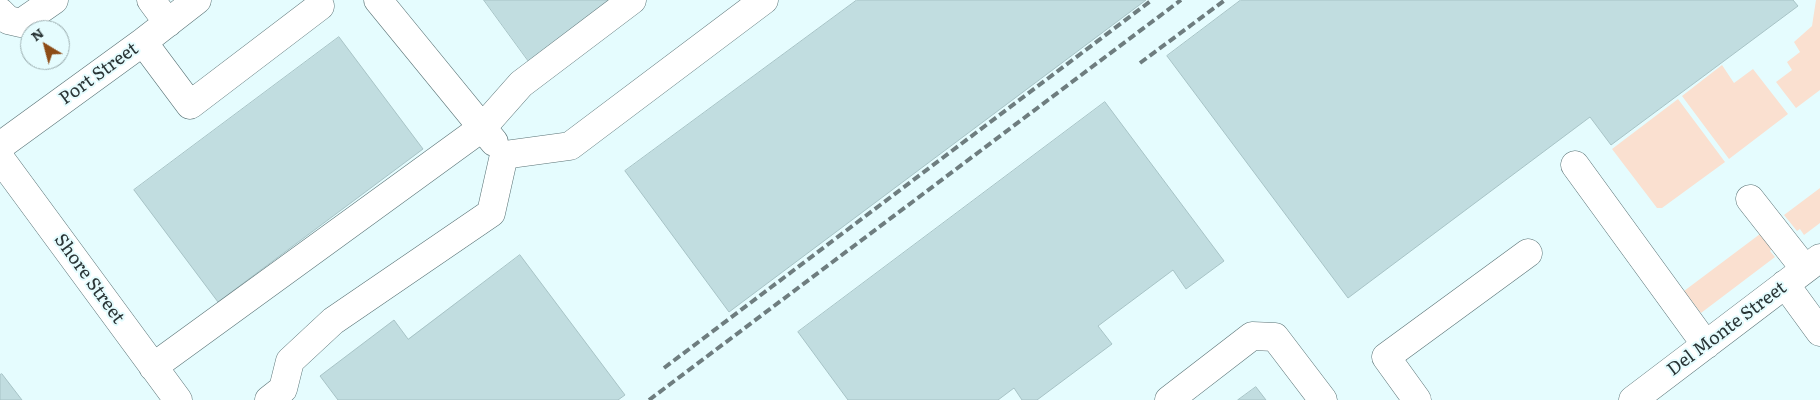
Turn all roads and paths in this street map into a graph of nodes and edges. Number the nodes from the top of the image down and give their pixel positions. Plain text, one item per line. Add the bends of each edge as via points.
1 (54, 0) edge
2 (151, 0) edge
3 (197, 0) edge
4 (378, 0) edge
5 (632, 0) edge
6 (764, 0) edge
7 (320, 6) dead end
8 (0, 12) edge
9 (168, 23) junction
10 (143, 42) junction
11 (483, 127) junction
12 (0, 146) edge
13 (504, 155) junction
14 (0, 158) edge
15 (1575, 165) dead end
16 (1750, 199) dead end
17 (1528, 253) dead end
18 (1803, 271) edge
19 (1820, 332) edge
20 (1706, 345) junction
21 (153, 367) junction
22 (178, 400) edge
23 (269, 400) edge
24 (1169, 400) edge
25 (1323, 400) edge
26 (1417, 400) edge
27 (1634, 400) edge

1 - 8 street via 21,23 8,20
2 - 9 street
3 - 9 street, Port Street
4 - 11 street
5 - 11 street via 521,84
6 - 13 street via 570,146
7 - 10 street via 190,105
9 - 10 street, Port Street
10 - 12 street, Port Street
11 - 13 street
11 - 21 street
13 - 23 street via 491,213 332,321 290,361 283,389
14 - 21 street, Shore Street
15 - 20 street
16 - 18 street
17 - 26 street via 1386,357
18 - 19 street
18 - 20 street, Del Monte Street
20 - 27 street, Del Monte Street
21 - 22 street, Shore Street
24 - 25 street via 1252,336 1275,337

